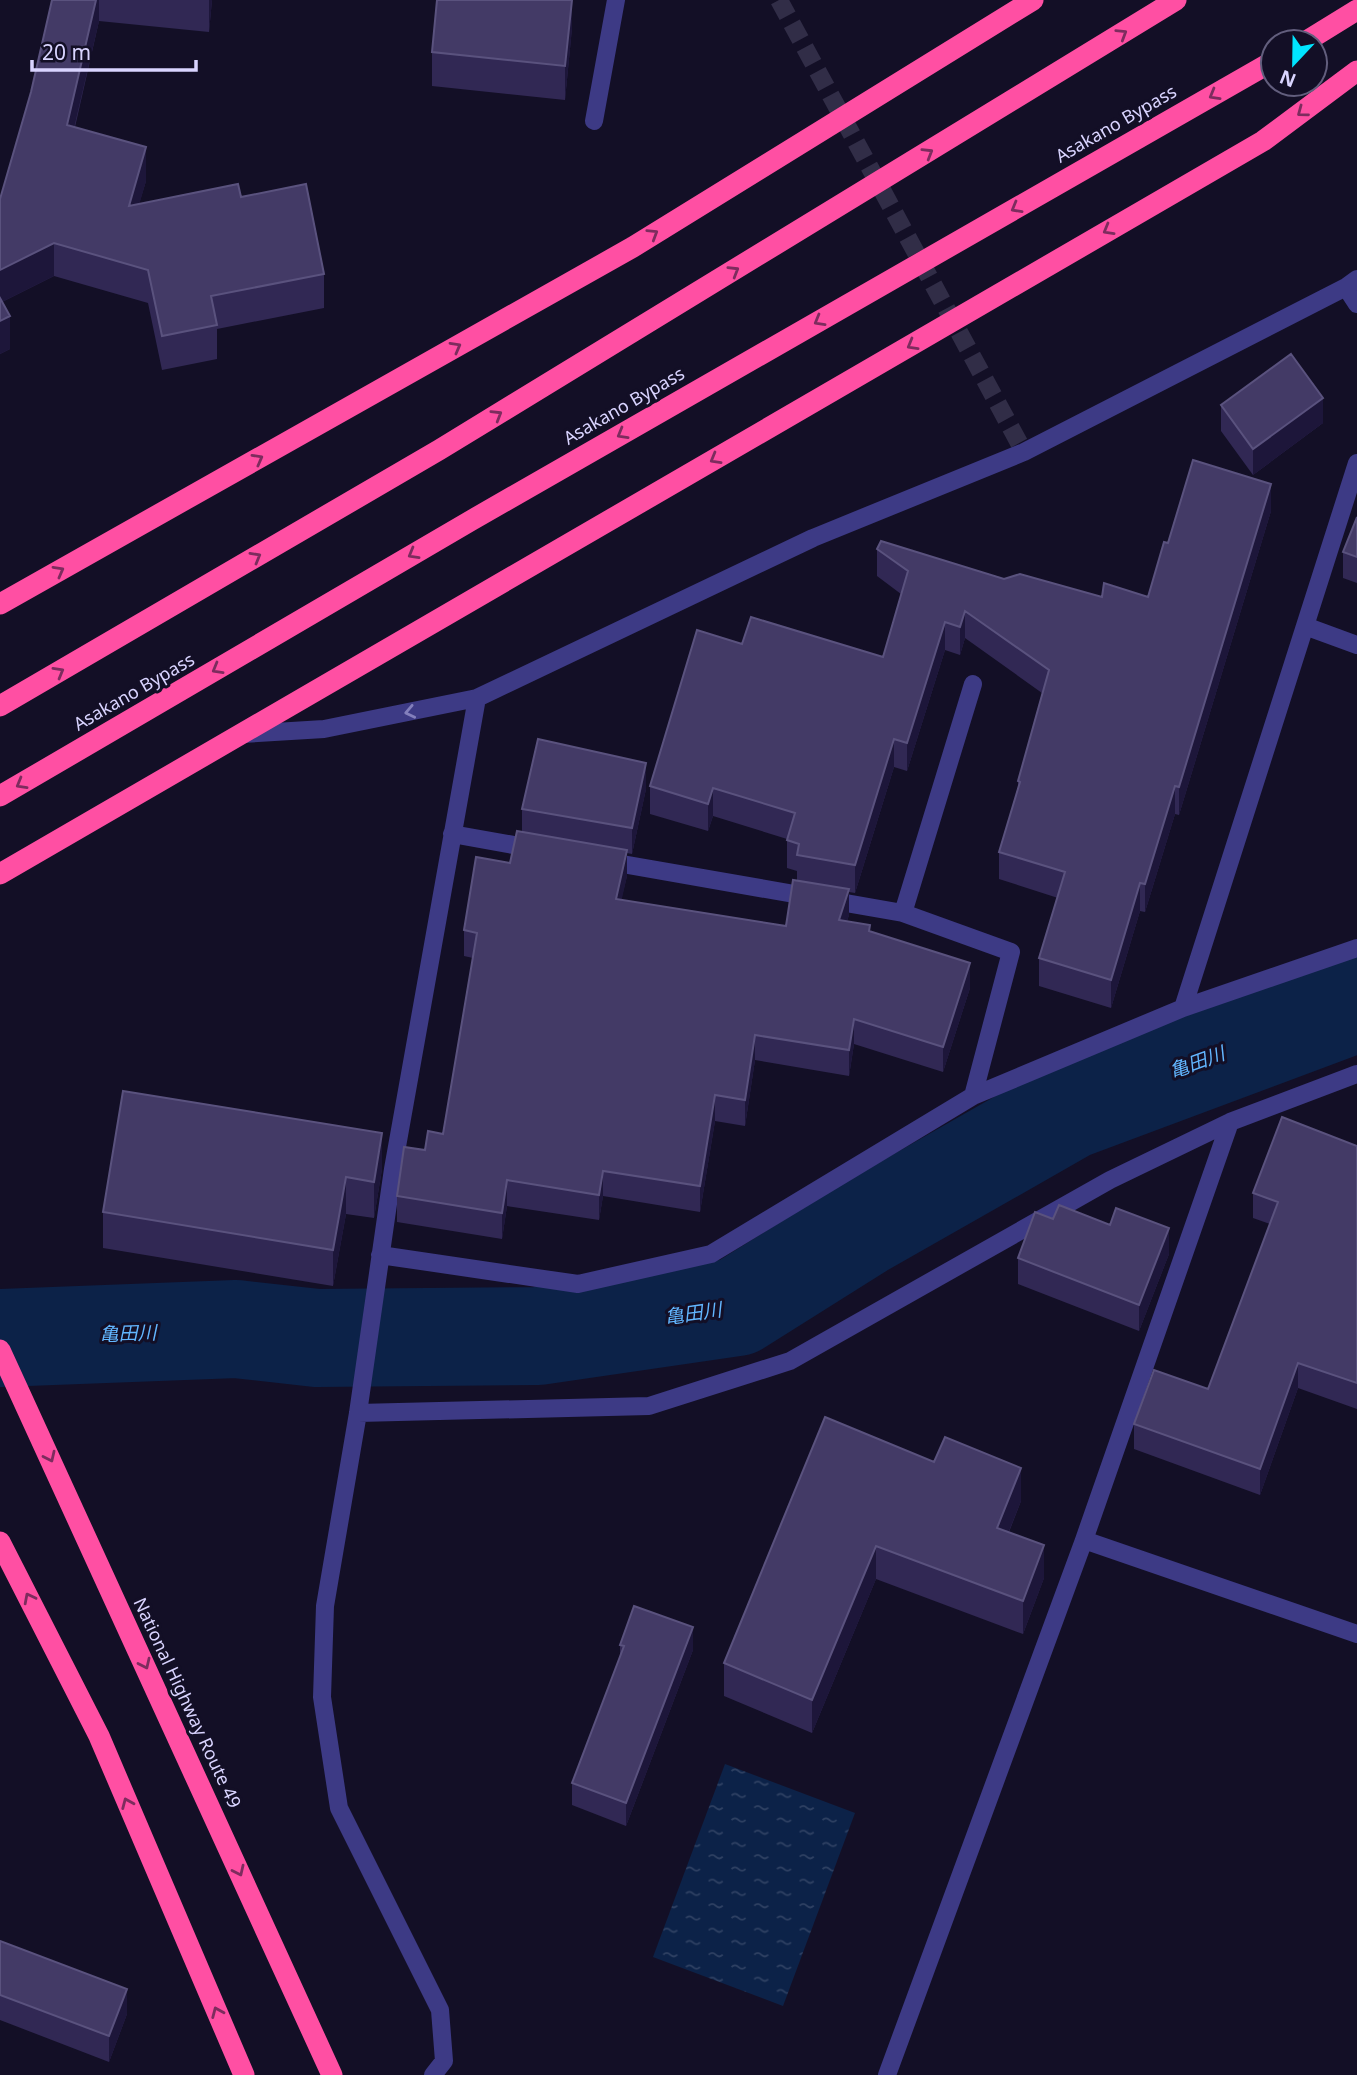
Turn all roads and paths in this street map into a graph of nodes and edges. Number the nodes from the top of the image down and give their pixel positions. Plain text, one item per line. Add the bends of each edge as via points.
1 (616, 0) edge
2 (1033, 0) edge
3 (1176, 0) edge
4 (1357, 10) edge
5 (1328, 28) edge
6 (1259, 69) edge
7 (1357, 71) edge
8 (594, 121) dead end
9 (1352, 283) edge
10 (1357, 304) edge
11 (1357, 463) edge
12 (0, 604) edge
13 (1305, 626) junction
14 (1357, 645) edge
15 (973, 684) dead end
16 (477, 698) junction
17 (0, 706) edge
18 (242, 734) junction
19 (0, 796) edge
20 (452, 834) junction
21 (548, 851) edge
22 (589, 858) edge
23 (0, 874) edge
24 (903, 913) junction
25 (1357, 948) edge
26 (1183, 1009) junction
27 (1357, 1074) edge
28 (973, 1096) junction
29 (1230, 1122) junction
30 (380, 1255) junction
31 (0, 1350) edge
32 (358, 1413) junction
33 (1084, 1540) junction
34 (0, 1542) edge
35 (1357, 1634) edge
36 (244, 2075) edge
37 (332, 2075) edge
38 (433, 2075) edge
39 (887, 2075) edge

1 - 8 street
12 -> 2 highway via 633,247
17 -> 3 highway via 439,450
4 - 5 highway
6 -> 19 highway, Asakano Bypass
7 -> 18 highway via 1263,141
9 - 10 street
9 - 16 street via 1024,452 813,538
11 - 13 street
13 - 14 street
13 - 26 street
15 - 24 street
16 -> 18 street via 324,729
16 - 20 street
18 - 23 highway
20 - 21 street
20 - 30 street
22 - 24 street
24 - 28 street via 1011,952
25 - 26 street
26 - 28 street
27 - 29 street
28 - 30 street via 711,1254 578,1284
29 - 32 street via 1110,1180 790,1361 649,1406
29 - 33 street
30 - 32 street
31 -> 37 highway, National Highway Route 49
32 - 38 street via 325,1606 321,1697 338,1808 440,2011 444,2061
33 - 35 street
33 - 39 street
36 -> 34 highway via 99,1736

